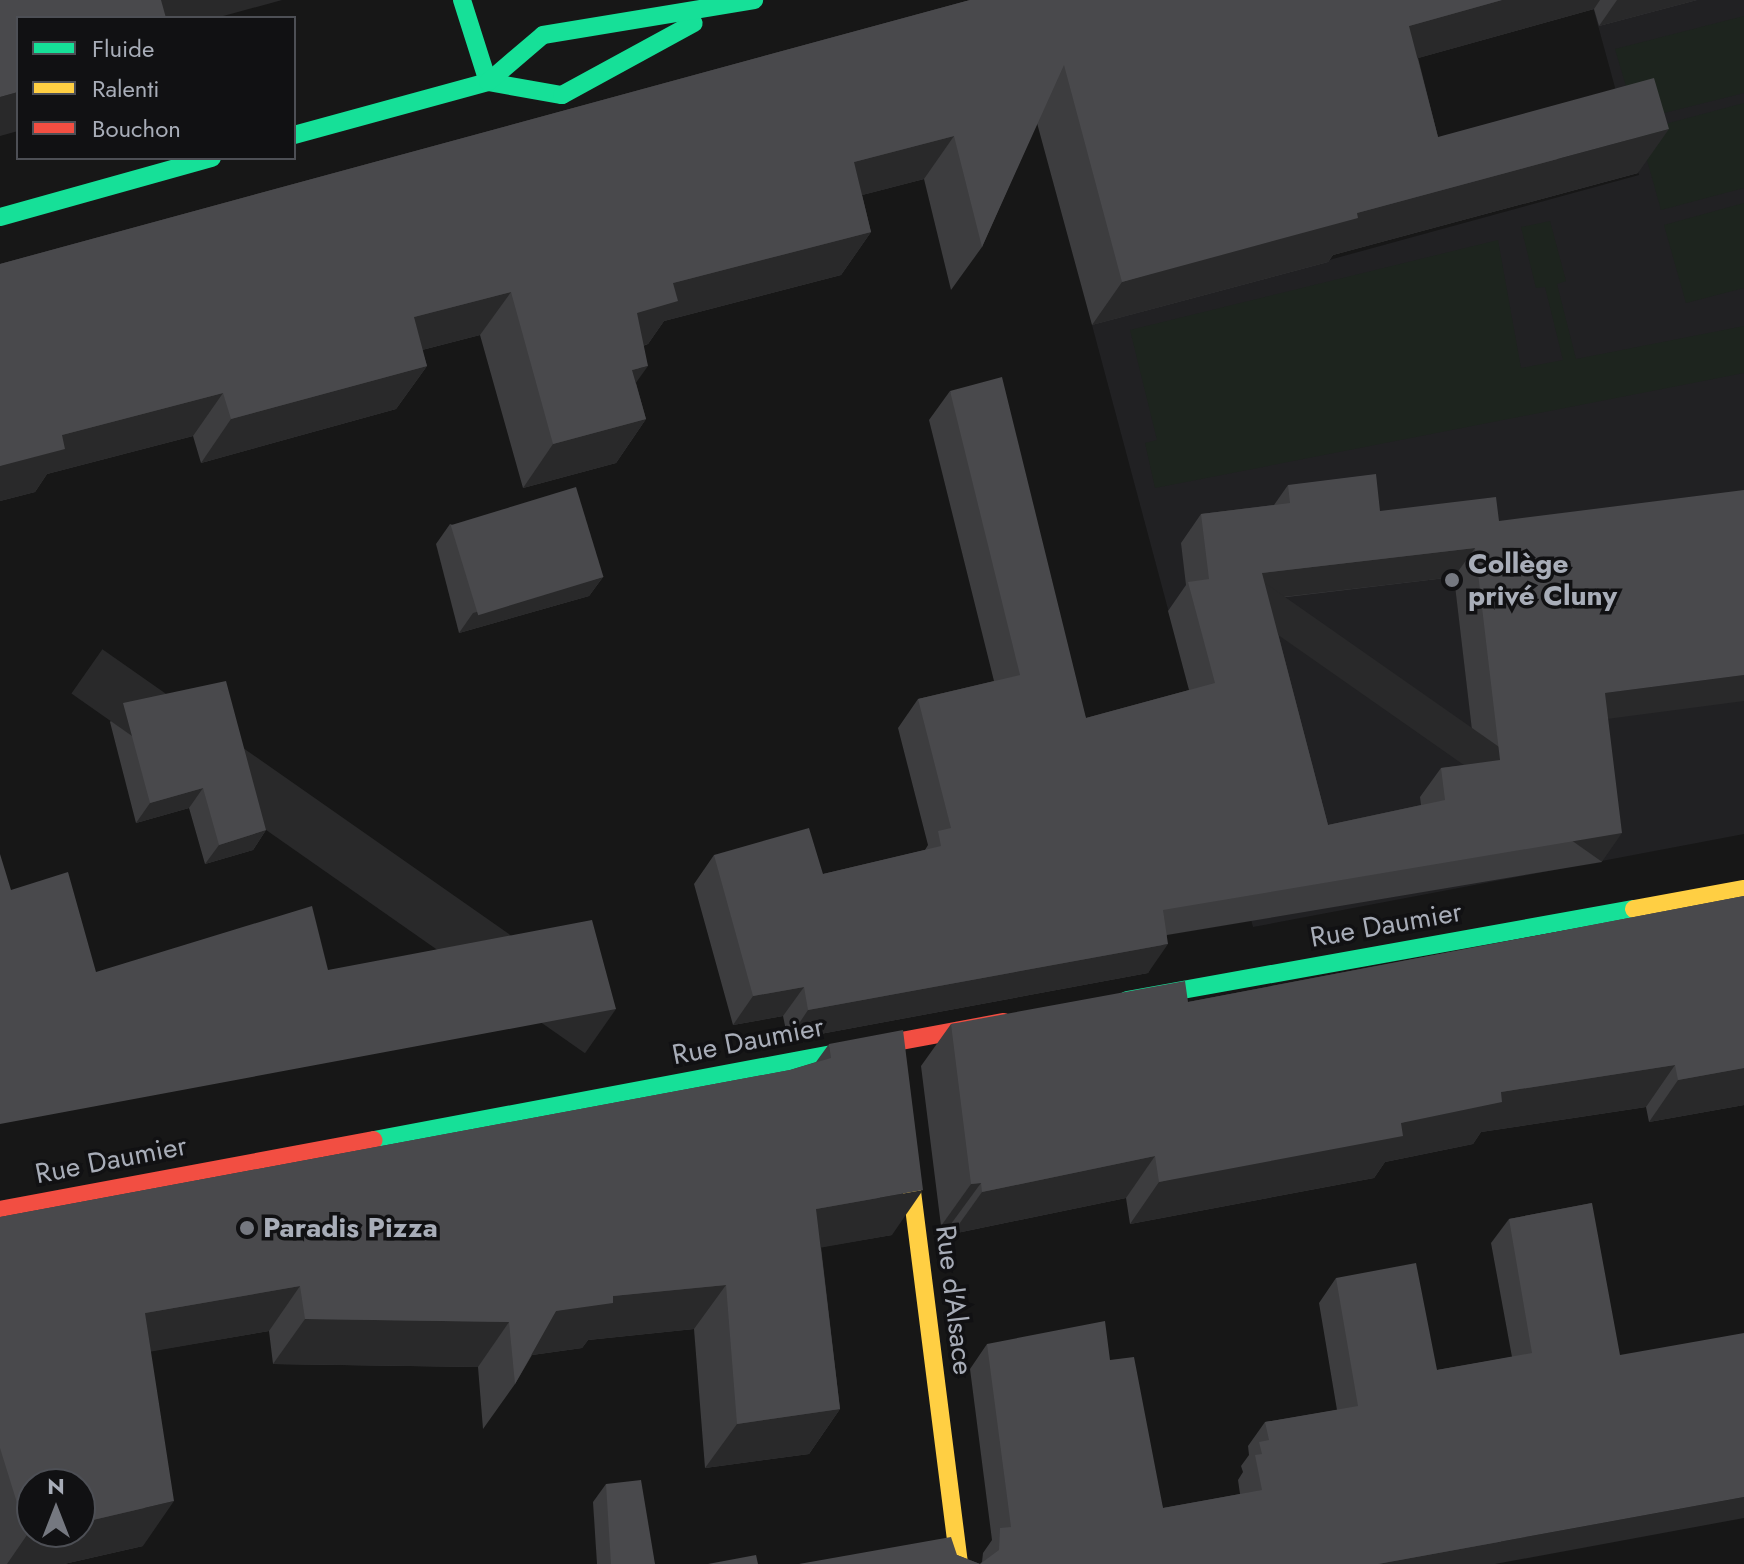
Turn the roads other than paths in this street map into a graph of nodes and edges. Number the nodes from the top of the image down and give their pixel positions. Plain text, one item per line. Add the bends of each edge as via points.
1 (462, 0) edge
2 (754, 0) edge
3 (721, 9) junction
4 (488, 82) junction
5 (296, 134) edge
6 (205, 160) edge
7 (0, 217) edge
8 (1744, 889) edge
9 (1110, 1003) edge
10 (1017, 1020) edge
11 (904, 1129) edge
12 (0, 1210) edge
13 (959, 1564) edge

1 - 4 street
2 - 3 street
3 - 4 street via 543,35
3 - 4 street via 562,95
4 - 5 street
6 - 7 street
8 - 9 street, Rue Daumier
10 - 12 street, Rue Daumier via 894,1049
11 - 13 street, Rue d'Alsace

